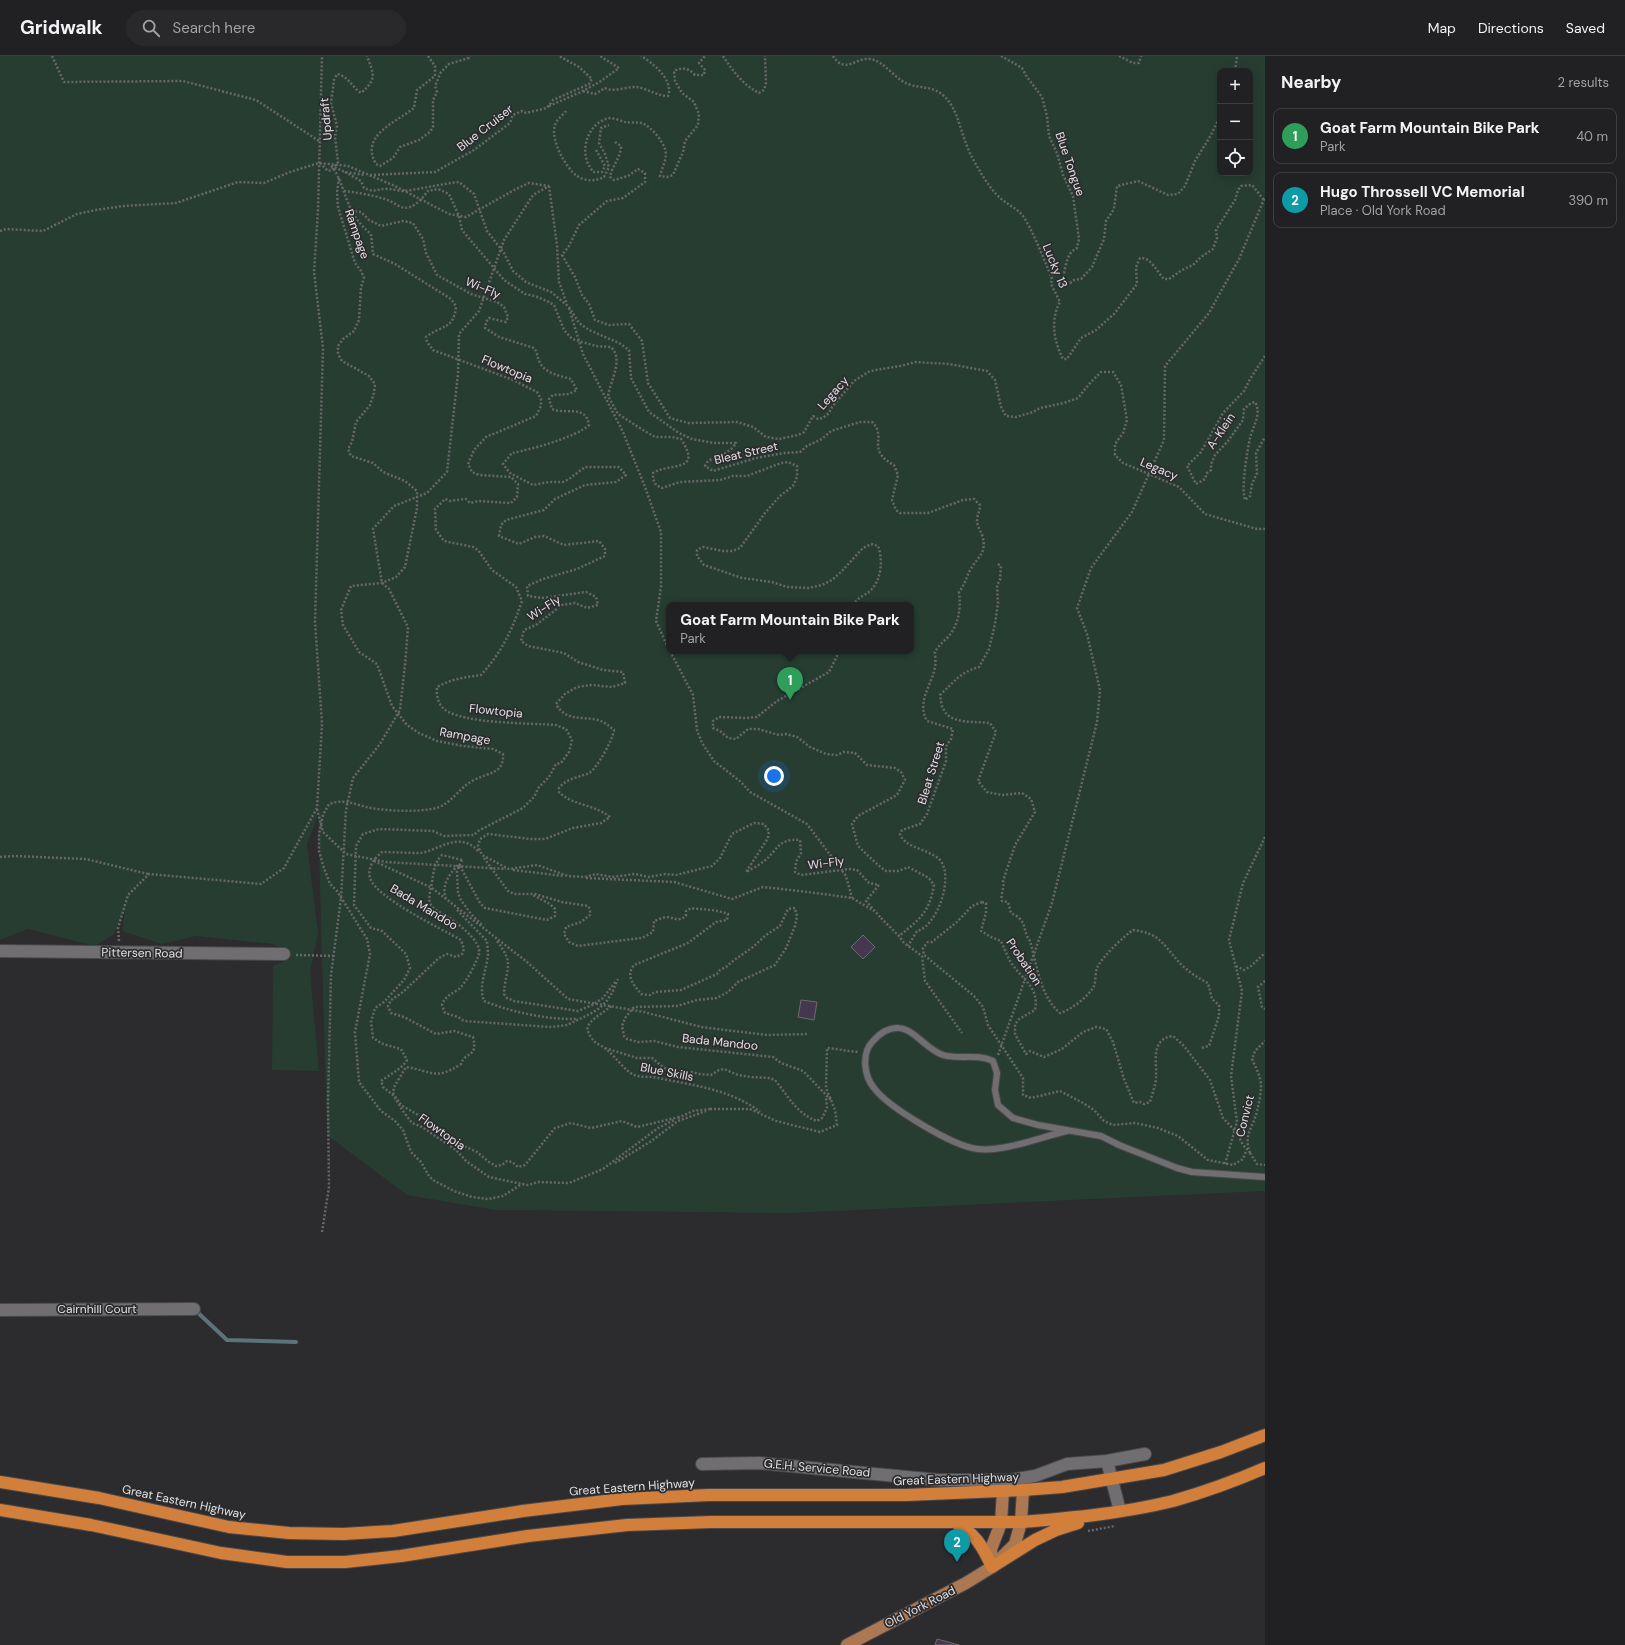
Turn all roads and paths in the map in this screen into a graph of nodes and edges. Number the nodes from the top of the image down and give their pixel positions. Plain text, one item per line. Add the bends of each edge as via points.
1 (52, 56) edge
2 (322, 56) edge
3 (367, 56) edge
4 (428, 56) edge
5 (470, 56) edge
6 (559, 56) edge
7 (600, 56) edge
8 (641, 56) edge
9 (705, 56) edge
10 (723, 56) edge
11 (765, 56) edge
12 (833, 56) edge
13 (1001, 56) edge
14 (1119, 56) edge
15 (1141, 56) edge
16 (1237, 56) edge
17 (1235, 68) edge
18 (583, 91) junction
19 (547, 108) junction
20 (566, 111) dead end
21 (1217, 121) edge
22 (610, 125) dead end
23 (320, 142) junction
24 (615, 142) dead end
25 (596, 150) dead end
26 (319, 162) junction
27 (335, 167) junction
28 (345, 172) junction
29 (369, 175) junction
30 (339, 178) junction
31 (549, 186) junction
32 (344, 191) junction
33 (403, 191) junction
34 (1265, 197) edge
35 (421, 199) junction
36 (1265, 201) edge
37 (351, 211) junction
38 (480, 211) junction
39 (458, 216) junction
40 (0, 231) edge
41 (501, 249) junction
42 (494, 269) junction
43 (484, 298) junction
44 (579, 341) junction
45 (1265, 356) edge
46 (458, 359) junction
47 (1265, 437) edge
48 (1149, 474) junction
49 (417, 497) junction
50 (1265, 529) edge
51 (998, 564) dead end
52 (382, 583) junction
53 (855, 602) edge
54 (666, 644) edge
55 (671, 654) edge
56 (837, 654) edge
57 (398, 714) junction
58 (348, 802) junction
59 (317, 808) junction
60 (321, 825) junction
61 (1265, 837) edge
62 (483, 856) junction
63 (0, 857) edge
64 (356, 857) junction
65 (371, 860) junction
66 (462, 860) junction
67 (460, 866) junction
68 (509, 869) junction
69 (149, 874) junction
70 (568, 876) junction
71 (585, 878) junction
72 (530, 894) junction
73 (341, 898) junction
74 (852, 898) junction
75 (881, 918) junction
76 (899, 936) junction
77 (495, 938) junction
78 (908, 946) junction
79 (0, 951) edge
80 (121, 952) junction
81 (1265, 953) edge
82 (284, 954) joint
83 (334, 956) junction
84 (1236, 966) junction
85 (1265, 981) edge
86 (611, 1006) junction
87 (1265, 1009) edge
88 (586, 1016) junction
89 (962, 1033) dead end
90 (808, 1034) dead end
91 (1265, 1041) edge
92 (605, 1048) junction
93 (1201, 1048) dead end
94 (866, 1053) junction
95 (993, 1061) junction
96 (826, 1095) junction
97 (831, 1100) junction
98 (710, 1109) junction
99 (765, 1116) junction
100 (680, 1117) junction
101 (1067, 1131) junction
102 (1246, 1150) junction
103 (1250, 1153) junction
104 (1225, 1164) dead end
105 (1265, 1165) edge
106 (603, 1169) junction
107 (1265, 1176) edge
108 (522, 1184) junction
109 (322, 1232) dead end
110 (194, 1309) dead end
111 (0, 1310) edge
112 (1265, 1435) edge
113 (1145, 1454) dead end
114 (1107, 1461) junction
115 (702, 1464) dead end
116 (1265, 1468) edge
117 (1111, 1479) junction
118 (0, 1482) edge
119 (1023, 1490) junction
120 (1003, 1491) junction
121 (0, 1510) edge
122 (1120, 1511) junction
123 (1104, 1513) junction
124 (1001, 1522) junction
125 (1021, 1522) junction
126 (955, 1523) junction
127 (992, 1567) junction
128 (848, 1645) edge

1 - 23 path via 64,82 183,81 256,100
2 - 23 path
3 - 27 path, Updraft via 373,76 371,84 361,93 342,75 337,74 334,80 331,103 337,126 335,137 338,162
4 - 5 path via 435,66 435,76 417,90 414,108 388,124 374,140 372,153 376,164 380,166 393,158 400,147 419,140 430,132 433,127 433,100 437,92 435,86 441,72 449,64
6 - 19 path, Blue Cruiser via 579,67 592,79 590,84 553,100
7 - 18 path via 619,68
8 - 18 path via 666,78 670,92 668,96 637,87 610,90 605,88 595,94
9 - 25 path via 699,63 705,70 704,75 695,75 692,71 680,68 674,71 675,81 682,93 694,102 699,114 698,125 685,141 673,175 667,178 660,176 665,160 665,149 653,131 642,123 611,118 595,126 587,137 585,151 593,172 602,172 605,166
10 - 11 path via 741,79 760,93 766,83
12 - 36 path, Lucky 13 via 836,61 847,65 863,59 874,60 908,84 929,87 945,97 959,119 967,147 978,168 994,191 1022,216 1049,271 1051,284 1060,302 1054,334 1063,360 1067,359 1081,338 1096,330 1114,314 1137,284 1136,267 1140,258 1149,260 1164,279 1169,279 1194,265 1214,249 1216,230 1235,200 1240,186 1252,185
13 - 21 path, Blue Tongue via 1022,68 1042,97 1049,136 1073,196 1079,239 1077,248 1067,260 1063,277 1066,282 1081,279 1092,267 1104,239 1106,221 1114,209 1117,186 1138,181 1168,195 1178,194 1186,186 1195,161
14 - 15 path via 1133,64 1139,63
16 - 17 path
18 - 19 path
19 - 29 path, Blue Cruiser via 513,114 510,123 474,150 435,172
20 - 22 path via 555,125 554,141 561,157 578,176 590,180 604,178 609,167 599,143 601,128
23 - 26 path
24 - 48 path, Legacy via 621,146 621,152 610,177 614,180 628,176 638,169 645,173 645,182 623,198 607,201 579,225 570,246 562,255 595,320 609,325 630,324 642,341 648,383 670,418 688,423 736,422 753,427 766,437 779,440 804,432 813,416 823,418 854,381 870,371 916,362 949,364 987,371 995,380 1001,407 1006,416 1016,417 1078,398 1101,372 1113,372 1121,385 1127,420 1123,433 1115,444 1115,455 1123,463
26 - 27 path
26 - 27 path, Blue Cruiser
26 - 27 path via 328,171
26 - 40 path via 264,183 238,182 176,202 123,206 77,214 43,231
26 - 59 path via 314,272 323,348 315,622 322,724
27 - 28 path, Blue Cruiser
27 - 29 path via 348,166
27 - 30 path, Flowtopia
28 - 29 path, Blue Cruiser
28 - 33 path, Bleat Street via 361,181 364,188 374,192 385,188
29 - 33 path
30 - 32 path, Flowtopia
30 - 49 path, Rampage via 338,207 355,263 364,278 359,320 354,331 338,346 338,354 342,361 369,376 375,384 370,404 356,422 348,449 350,456 373,463 384,472 405,481 417,491
31 - 38 path via 528,184 516,188
31 - 41 path via 533,195 504,240
31 - 44 path via 559,282
32 - 35 path via 379,198 400,207 410,207
32 - 37 path, Flowtopia
33 - 35 path
33 - 38 path, Bleat Street via 459,182 472,192
34 - 48 path via 1239,259 1209,313 1165,366 1164,440
35 - 39 path via 448,214
35 - 39 path via 428,191 438,189 449,194
37 - 43 path, Wi-Fly via 361,212 381,226 403,221 413,223 423,239 426,253 437,275 471,294
37 - 46 path, Flowtopia via 371,234 373,254 395,264 451,299 456,306 455,318 450,324 426,337 433,350
38 - 39 path via 466,218
38 - 41 path, Bleat Street via 487,231
39 - 42 path via 462,230
41 - 42 path
41 - 78 path, Bleat Street via 513,271 526,282 552,292 569,307 578,323 620,343 628,350 631,378 649,412 692,439 736,443 726,453 708,461 705,466 708,469 713,471 756,458 800,452 831,431 860,422 872,422 878,433 879,454 894,465 898,475 892,500 896,510 900,513 926,514 966,499 974,499 980,505 977,522 984,540 983,551 959,592 961,604 956,624 934,652 935,667 924,693 924,716 927,721 953,729 946,746 946,761 927,814 920,824 902,830 900,834 913,846 939,859 946,872 940,906 932,919 917,931
42 - 43 path
42 - 44 path via 516,289 554,306 564,330 572,339
43 - 46 path via 479,311 459,334
43 - 62 path, Wi-Fly via 504,307 508,317 506,322 488,318 485,328 499,337 534,348 540,363 546,369 571,380 577,390 569,394 553,395 549,400 552,409 557,412 573,411 582,414 588,420 588,425 576,433 527,451 512,453 503,464 510,473 533,485 563,482 585,467 619,467 626,475 616,482 585,485 555,499 544,510 506,520 501,525 499,536 519,544 544,536 564,545 599,541 605,549 605,556 577,569 527,586 528,596 542,598 586,592 596,597 598,605 587,608 575,603 562,605 536,625 524,630 522,640 528,646 564,653 578,662 603,670 623,672 625,683 612,687 577,686 556,704 558,709 567,715 578,719 598,720 614,730 590,772 564,782 559,788 559,792 564,796 602,810 610,817 601,823 573,828 545,839 488,834 480,839 478,846
44 - 53 path via 611,347 614,350 616,367 608,396 618,414 655,437 672,437 681,440 685,446 689,454 688,461 682,466 660,469 653,473 656,485 662,488 680,482 747,476 788,462 797,466 798,477 793,486 765,512 740,548 723,551 703,547 697,550 696,556 704,565 756,581 808,588 832,580 863,548 871,544 878,546 881,565 877,581
44 - 54 path via 583,354 623,432 661,532 661,587 656,622
45 - 47 path, A-Klein via 1244,391 1224,413 1201,452 1187,466 1196,484 1211,470 1216,455 1243,420 1244,409 1255,402 1258,414 1250,439 1243,495 1245,500 1248,499 1257,474 1256,453
46 - 49 path via 447,472 427,493
46 - 64 path, Flowtopia via 537,392 541,406 536,416 487,436 474,450 468,464 472,472 479,475 511,477 518,484 517,497 511,503 470,503 466,499 445,499 435,509 436,530 444,541 478,550 492,570 516,587 522,601 496,658 482,675 443,684 437,687 436,696 444,709 469,719 556,725 566,729 572,740 569,752 561,763 556,764 549,777 538,787 534,797 514,814 474,834 444,836 433,831 379,829 363,834 356,846
48 - 50 path, Legacy via 1179,487 1205,514
48 - 95 path via 1132,512 1091,568 1077,608 1087,634 1100,690 1097,722 1052,903 1000,1054
49 - 52 path, Rampage via 405,568 396,577
49 - 52 path via 394,506 374,529
51 - 93 path via 1001,566 997,585 998,603 989,649 979,667 956,678 940,696 943,710 951,718 990,723 996,732 978,781 988,792 1002,795 1022,793 1031,799 1035,812 1015,845 1003,881 1002,901 1008,902 1011,913 1020,919 1025,936 1030,941 1042,986 1052,1006 1060,1013 1079,1003 1094,987 1097,968 1122,938 1133,930 1161,940 1177,960 1197,978 1208,983 1212,999 1219,1005 1219,1016 1209,1046
52 - 57 path via 389,589 408,627
52 - 57 path, Rampage via 350,586 341,610 343,625 359,652 377,664 392,706
55 - 74 path via 693,695 697,730 714,761 750,792 807,824 846,876
56 - 76 path via 829,672 777,701 757,717 719,717 713,721 713,728 728,738 736,739 748,730 786,734 798,737 810,747 826,754 855,753 867,765 895,768 901,772 904,780 897,795 858,816 852,824 858,846 886,871 899,871 908,867 929,878 934,885 932,898 922,917
57 - 58 path via 380,744 353,778
57 - 58 path, Rampage via 407,725 437,740 493,749 503,754 503,763 498,770 467,783 448,804 433,809 400,812
58 - 60 path, Rampage via 340,800 329,804
58 - 73 path
59 - 60 path
59 - 69 path via 284,868 261,884
60 - 64 path via 323,832 346,854
60 - 73 path, Rampage via 319,851 330,884
61 - 84 path via 1243,883 1229,940
62 - 65 path, Bada Mandoo via 475,848 459,842 447,843 422,853 382,852
62 - 68 path
62 - 72 path, Bada Mandoo via 508,891 514,894
63 - 69 path via 86,859
64 - 65 path
64 - 108 path, Flowtopia via 354,905 372,928 382,932 406,954 410,968 404,980 375,1008 372,1022 374,1038 383,1044 401,1049 407,1060 402,1068 381,1081 383,1087 393,1095 412,1123 456,1150 489,1177
65 - 67 path
65 - 77 path via 432,888
65 - 100 path, Bada Mandoo via 369,873 375,886 394,902 462,940 464,949 462,954 456,957 447,954 439,958 391,1000 388,1006 392,1013 436,1034 454,1031 473,1037 475,1046 472,1054 445,1074 430,1074 424,1070 406,1067 394,1087 394,1093 402,1104 427,1120 448,1141 477,1152 496,1166 507,1161 518,1167 525,1165 555,1128 571,1123 592,1128 622,1121 637,1127
66 - 77 path via 457,871 458,893 471,914
66 - 88 path via 448,877 444,891 446,899 487,941 488,954 482,996 484,1001 507,1009 562,1020
66 - 88 path via 442,855 436,862 430,896 430,903 434,909 461,927 478,946 479,954 466,981 444,999 442,1005 445,1013 458,1016 464,1021 550,1027 567,1025
67 - 68 path
67 - 72 path via 485,908 547,920 555,916 555,909 550,904
68 - 70 path
68 - 70 path via 540,865
69 - 80 path via 128,895 118,928
70 - 71 path
71 - 74 path via 674,882 732,899 763,887
71 - 75 path, Wi-Fly via 596,874 612,877 635,874 650,878 712,866 720,858 732,834 754,824 764,824 769,831 768,838 746,872 765,860 785,841 800,840 801,853 796,862 795,872 801,875 849,868 857,870 869,882 879,885 866,901
72 - 96 path, Bada Mandoo via 588,906 590,915 582,922 566,927 564,934 569,942 578,946 642,938 653,932 654,921 666,916 681,920 691,908 717,910 728,914 727,920 716,922 688,943 634,965 630,969 630,979 641,994 650,995 655,992 681,990 716,974 780,926 788,909 795,908 795,926 786,948 775,965 738,982 717,998 676,1006 634,1007 622,1026 627,1039 638,1042 654,1041 678,1047 773,1057 781,1063 803,1071
73 - 83 path
73 - 108 path, Rampage via 367,939 370,954 355,1032 359,1082 381,1111 403,1130 411,1152 433,1180 454,1191 488,1199 503,1196
74 - 75 path
75 - 76 path
76 - 78 path
77 - 86 path via 527,962 568,999
77 - 88 path via 508,959 504,994 514,1001 578,1011 603,998 618,979 606,1002
78 - 89 path via 922,956 925,981
79 - 80 street, Pittersen Road
80 - 82 street, Pittersen Road
81 - 84 path via 1244,970
82 - 83 path
83 - 109 path via 331,975 328,1103 329,1188
84 - 104 path via 1242,992 1231,1076 1237,1122
85 - 87 path via 1258,987 1262,1007
86 - 90 path via 701,1027 766,1035
86 - 92 path, Blue Skills via 588,1026 592,1038
91 - 103 path, Convict via 1255,1051 1252,1060 1261,1088 1257,1111 1248,1133 1247,1144
92 - 96 path via 637,1058 652,1058 672,1072 686,1071 711,1075 724,1069 738,1075 770,1078 775,1080 799,1112 816,1121 822,1118 827,1108
92 - 99 path, Blue Skills via 632,1074 684,1083 725,1094 750,1104
94 - 95 lane via 871,1042 880,1033 890,1028 900,1028 944,1056 986,1057
94 - 97 path, Flowtopia via 827,1048 826,1088
94 - 101 lane via 868,1077 878,1093 936,1133 965,1147 995,1149
95 - 101 lane via 997,1073 994,1090 998,1105 1013,1118
96 - 97 path, Bada Mandoo
97 - 99 path, Flowtopia via 837,1124 820,1132
98 - 99 path, Flowtopia via 750,1109
98 - 100 path, Flowtopia via 693,1111
98 - 106 path, Flowtopia via 678,1121 650,1142
100 - 106 path, Flowtopia via 658,1128
101 - 107 lane via 1101,1136 1192,1172
102 - 102 path, Probation via 1243,1158 1233,1165 1208,1160 1178,1136 1135,1123 1113,1125 1104,1121 1094,1110 1060,1091 1031,1098 1023,1095 1022,1078 988,1025 983,1007 964,987 924,955 924,946 957,922 972,906 986,903 981,931 1001,941 1011,962 1035,993 1034,1010 1015,1024 1016,1034 1026,1054 1030,1051 1044,1057 1062,1049 1082,1032 1096,1027 1106,1029 1134,1103 1144,1104 1150,1102 1156,1078 1156,1051 1161,1042 1173,1036 1210,1080 1223,1118 1237,1134
102 - 103 path, Convict
103 - 105 path, Convict via 1257,1164
106 - 108 path, Flowtopia via 569,1183
110 - 111 street, Cairnhill Court
112 - 117 highway, Great Eastern Highway via 1164,1470
113 - 114 street, G.E.H. Service Road
114 - 115 street, G.E.H. Service Road via 1067,1464 1036,1476 1010,1480 938,1480 760,1463
114 - 117 street
116 - 122 highway via 1226,1485 1172,1501
117 - 119 highway, Great Eastern Highway
117 - 122 street
118 - 120 highway, Great Eastern Highway via 99,1498 229,1527 327,1534 393,1531 622,1499 709,1495 906,1495
119 - 120 highway, Great Eastern Highway
119 - 125 main road, Old York Road
120 - 124 main road
121 - 126 highway via 91,1525 221,1553 287,1562 345,1562 627,1525 711,1522
122 - 123 highway
123 - 125 highway
123 - 127 highway via 1035,1540
124 - 125 highway
124 - 126 highway
124 - 127 main road via 991,1549
125 - 127 main road, Old York Road via 1015,1544
126 - 127 highway via 969,1530
127 - 128 main road, Old York Road

